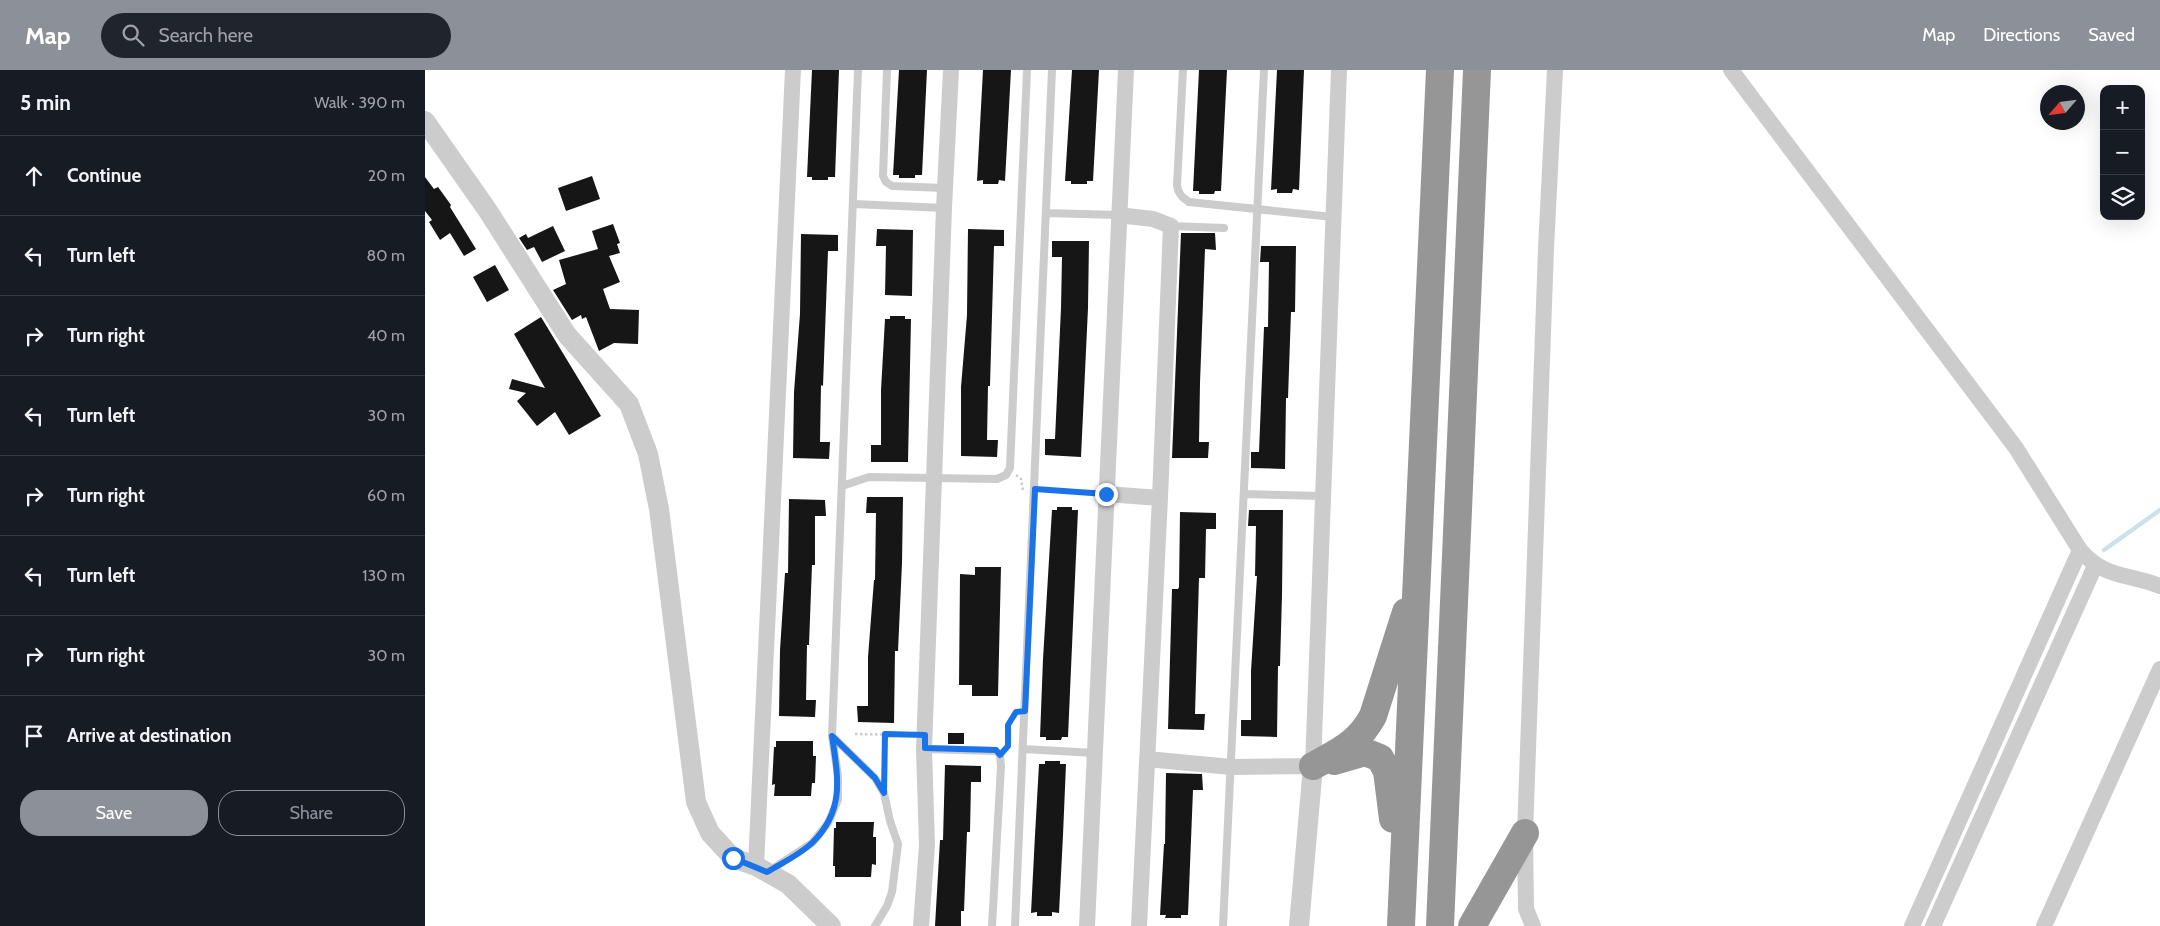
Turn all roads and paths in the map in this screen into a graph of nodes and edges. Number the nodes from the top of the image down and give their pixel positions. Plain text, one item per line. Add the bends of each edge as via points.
1 (793, 70) edge
2 (858, 70) edge
3 (887, 70) edge
4 (951, 70) edge
5 (1027, 70) edge
6 (1052, 70) edge
7 (1126, 70) edge
8 (1183, 70) edge
9 (1264, 70) edge
10 (1339, 70) edge
11 (1440, 70) edge
12 (1477, 70) edge
13 (1555, 70) edge
14 (1731, 70) edge
15 (425, 121) edge
16 (945, 188) junction
17 (853, 204) junction
18 (943, 208) junction
19 (1257, 208) junction
20 (1046, 213) junction
21 (1118, 215) junction
22 (1333, 217) junction
23 (1171, 226) junction
24 (1224, 228) dead end
25 (934, 479) junction
26 (842, 486) junction
27 (1035, 489) junction
28 (1106, 494) junction
29 (1244, 494) junction
30 (1323, 496) junction
31 (1160, 498) junction
32 (2080, 550) junction
33 (2095, 566) junction
34 (1417, 572) junction
35 (2160, 586) edge
36 (2160, 668) edge
37 (1025, 711) junction
38 (855, 734) dead end
39 (885, 734) junction
40 (832, 736) junction
41 (925, 742) junction
42 (1023, 749) junction
43 (1095, 753) junction
44 (1000, 755) junction
45 (1147, 759) junction
46 (1313, 766) junction
47 (1231, 767) junction
48 (884, 793) junction
49 (1525, 833) junction
50 (761, 869) junction
51 (1403, 885) junction
52 (831, 926) edge
53 (875, 926) edge
54 (921, 926) edge
55 (992, 926) edge
56 (1015, 926) edge
57 (1087, 926) edge
58 (1139, 926) edge
59 (1223, 926) edge
60 (1299, 926) edge
61 (1401, 926) edge
62 (1440, 926) edge
63 (1472, 926) edge
64 (1533, 926) edge
65 (1911, 926) edge
66 (1933, 926) edge
67 (2044, 926) edge

1 - 50 street
2 - 17 lane
3 - 16 lane via 883,176 893,186
4 - 16 street
5 - 25 lane via 1010,468 1006,475 997,479
6 - 20 lane
7 - 21 street
8 - 19 lane via 1178,190 1189,202
9 - 19 lane
10 - 22 street
11 - 34 highway
12 - 62 highway
13 - 49 street
14 - 32 street via 2016,448
15 - 50 street via 567,335 629,404 649,454 659,509 696,802 710,833 733,858
16 - 18 street
17 - 18 lane
17 - 26 lane
18 - 25 street
19 - 22 lane
19 - 29 lane
20 - 21 lane
20 - 27 lane
21 - 23 street via 1153,219
21 - 28 street
22 - 30 street
23 - 24 lane
23 - 31 street
25 - 26 lane via 869,477
25 - 41 street
26 - 40 lane
27 - 28 path
27 - 37 lane
28 - 31 street
28 - 43 street
29 - 30 lane
29 - 47 lane
30 - 46 street
31 - 45 street
32 - 33 street
32 - 65 street
33 - 35 street
33 - 66 street
34 - 46 highway via 1373,716 1349,746
34 - 51 highway
36 - 67 street
37 - 42 lane
37 - 44 path via 1016,712 1008,725 1008,746
38 - 39 path
39 - 41 path
39 - 48 path
40 - 48 lane via 875,778
40 - 50 lane via 838,800 828,823 812,843
41 - 44 lane via 996,750
41 - 54 street via 927,846
42 - 43 lane
42 - 56 lane
43 - 57 street
44 - 55 lane
45 - 47 street
45 - 58 street
46 - 47 street
46 - 51 highway via 1365,752 1380,758 1387,771
46 - 60 street
47 - 59 lane
48 - 53 lane via 898,844 892,892
49 - 63 highway
49 - 64 street via 1526,909
50 - 52 street via 788,884
51 - 61 highway

